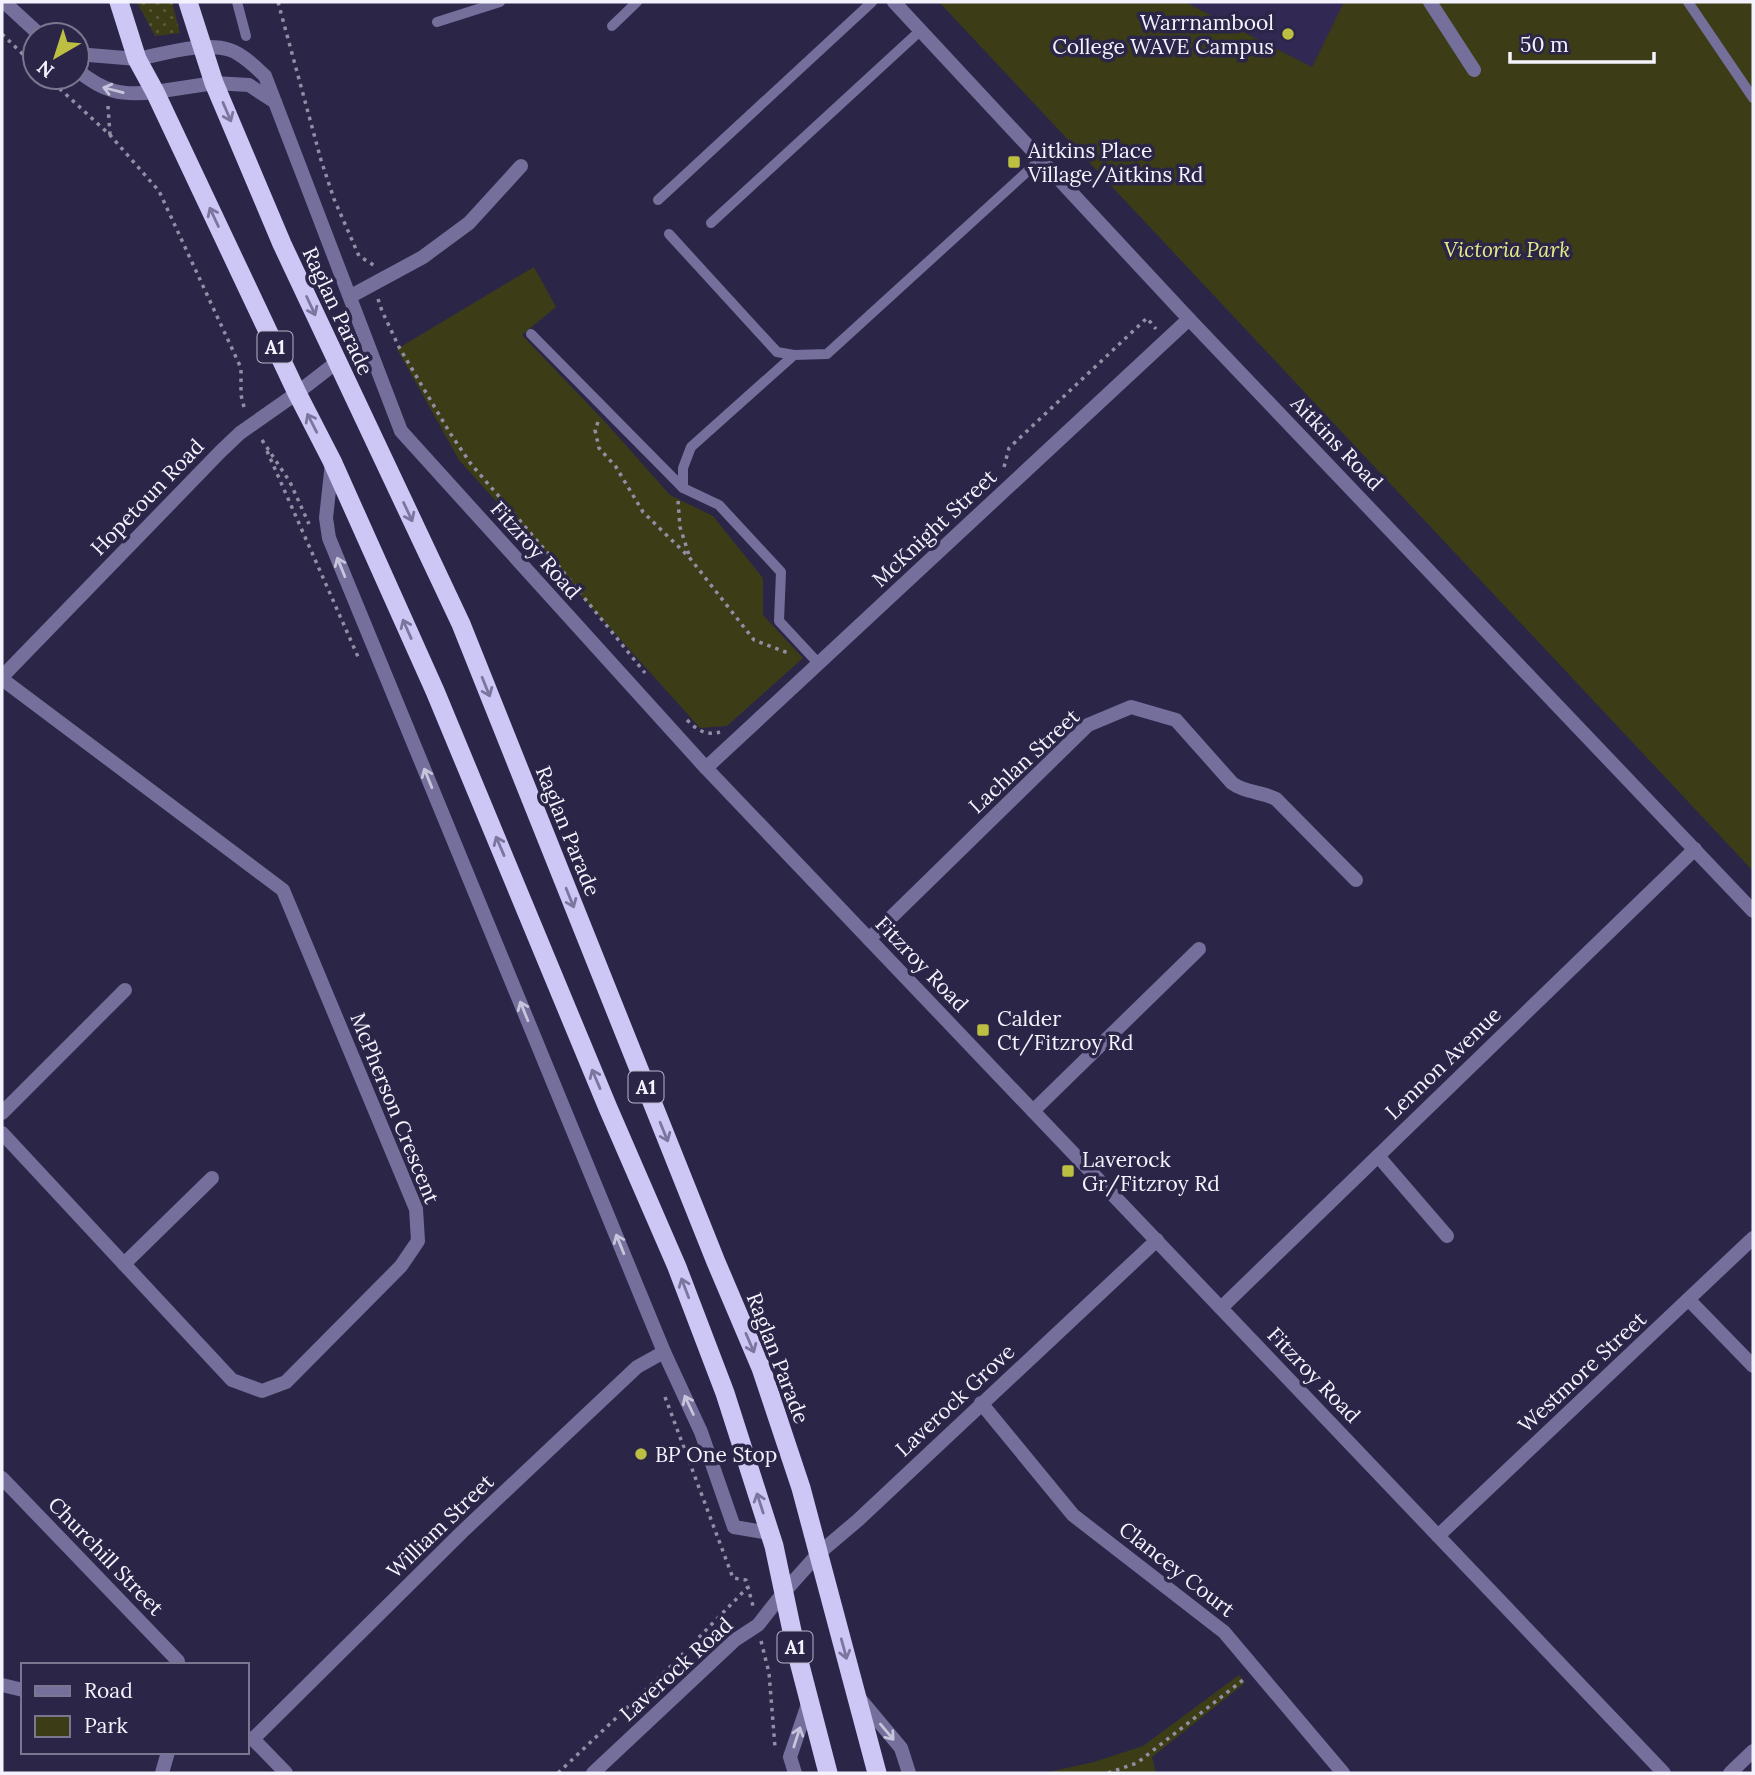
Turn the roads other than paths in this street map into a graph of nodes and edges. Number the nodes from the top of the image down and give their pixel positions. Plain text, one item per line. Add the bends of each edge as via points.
1 (4, 2) edge
2 (119, 2) edge
3 (188, 2) edge
4 (237, 2) edge
5 (500, 2) edge
6 (637, 2) edge
7 (872, 2) edge
8 (894, 2) edge
9 (1430, 2) edge
10 (1688, 2) edge
11 (25, 21) edge
12 (437, 22) dead end
13 (612, 26) dead end
14 (920, 30) junction
15 (246, 36) dead end
16 (203, 47) junction
17 (91, 55) edge
18 (137, 59) junction
19 (1474, 70) dead end
20 (91, 79) edge
21 (214, 83) junction
22 (155, 92) junction
23 (1753, 98) edge
24 (276, 102) junction
25 (1041, 159) junction
26 (521, 166) dead end
27 (659, 200) dead end
28 (711, 223) dead end
29 (669, 234) dead end
30 (351, 296) junction
31 (1189, 319) junction
32 (531, 334) dead end
33 (794, 355) junction
34 (337, 362) junction
35 (297, 393) junction
36 (332, 461) junction
37 (683, 488) junction
38 (819, 664) junction
39 (2, 678) edge
40 (706, 768) junction
41 (1695, 849) junction
42 (1356, 880) dead end
43 (1753, 911) edge
44 (869, 939) junction
45 (1199, 948) dead end
46 (125, 990) dead end
47 (1033, 1111) junction
48 (2, 1113) edge
49 (2, 1133) edge
50 (1378, 1156) junction
51 (212, 1178) dead end
52 (1447, 1236) dead end
53 (1753, 1238) edge
54 (1157, 1240) junction
55 (124, 1264) junction
56 (1689, 1300) junction
57 (1221, 1308) junction
58 (664, 1352) junction
59 (1753, 1366) edge
60 (981, 1403) junction
61 (2, 1478) edge
62 (769, 1533) junction
63 (1438, 1536) junction
64 (818, 1554) junction
65 (784, 1592) junction
66 (178, 1663) edge
67 (2, 1685) edge
68 (21, 1690) edge
69 (856, 1695) junction
70 (809, 1701) junction
71 (250, 1738) edge
72 (1753, 1751) edge
73 (167, 1754) edge
74 (162, 1773) edge
75 (286, 1773) edge
76 (593, 1773) edge
77 (794, 1773) edge
78 (828, 1773) edge
79 (877, 1773) edge
80 (909, 1773) edge
81 (1343, 1773) edge
82 (1664, 1773) edge
83 (1730, 1773) edge

1 - 11 street
2 - 18 highway, A1
3 - 16 highway, Raglan Parade / A1
4 - 15 lane
5 - 12 lane
6 - 13 lane
7 - 27 lane
8 - 14 street, Aitkins Road
9 - 19 street
10 - 23 lane
14 - 25 street, Aitkins Road
14 - 28 lane
16 - 18 street, Fitzroy Road
16 - 21 highway, Raglan Parade / A1
16 - 24 street, Fitzroy Road via 229,49 246,59 265,76
17 - 18 street, Fitzroy Road
18 - 22 highway, A1
22 -> 20 street via 107,90
21 - 22 street
21 - 24 street via 249,85
21 -> 34 highway, Raglan Parade / A1
35 -> 22 highway, A1
24 - 30 street, Fitzroy Road
25 - 31 street, Aitkins Road
25 - 33 lane via 827,354
26 - 30 street via 469,223 423,257
29 - 33 lane via 777,352
30 - 40 street, Fitzroy Road via 401,431
31 - 38 street, McKnight Street
31 - 41 street, Aitkins Road
32 - 37 lane
33 - 37 lane via 691,447 683,468
34 - 35 street, Hopetoun Road
34 -> 64 highway, Raglan Parade / A1 via 461,624 761,1368
36 -> 35 highway, A1
35 - 39 street, Hopetoun Road via 219,452
58 -> 36 street via 329,538
62 -> 36 highway, A1 via 725,1393 677,1267 435,691
37 - 38 lane via 719,505 781,572 779,621
38 - 40 street, McKnight Street
39 - 55 street, McPherson Crescent via 282,890 416,1209 418,1241 401,1266 286,1382 262,1391 232,1380
40 - 44 street, Fitzroy Road
41 - 43 street, Aitkins Road
41 - 50 street, Lennon Avenue
42 - 44 street, Lachlan Street via 1276,799 1238,788 1222,774 1176,720 1130,707 1088,725
44 - 47 street, Fitzroy Road
45 - 47 street
46 - 48 street
47 - 54 street, Fitzroy Road
49 - 55 street, McPherson Crescent
50 - 52 street
50 - 57 street, Lennon Avenue
51 - 55 street
53 - 56 street, Westmore Street
54 - 57 street, Fitzroy Road
54 - 60 street, Laverock Grove
56 - 59 street
56 - 63 street, Westmore Street
57 - 63 street, Fitzroy Road
62 -> 58 street via 734,1527 701,1432
58 - 71 street, William Street via 637,1367
60 - 64 street, Laverock Grove
60 - 81 street, Clancey Court via 1073,1515 1224,1632
61 - 66 street, Churchill Street
62 - 65 highway, A1
63 - 82 street, Fitzroy Road
64 - 65 street, Laverock Grove
64 -> 69 highway, Raglan Parade / A1
65 - 70 highway, A1
65 - 76 street, Laverock Road via 758,1625 735,1640
67 - 68 street
69 - 79 highway, Raglan Parade / A1
69 -> 80 street, Raglan Parade via 901,1748
77 -> 70 street via 790,1757
70 - 78 highway, A1
71 - 75 street
72 - 83 street
73 - 74 street

